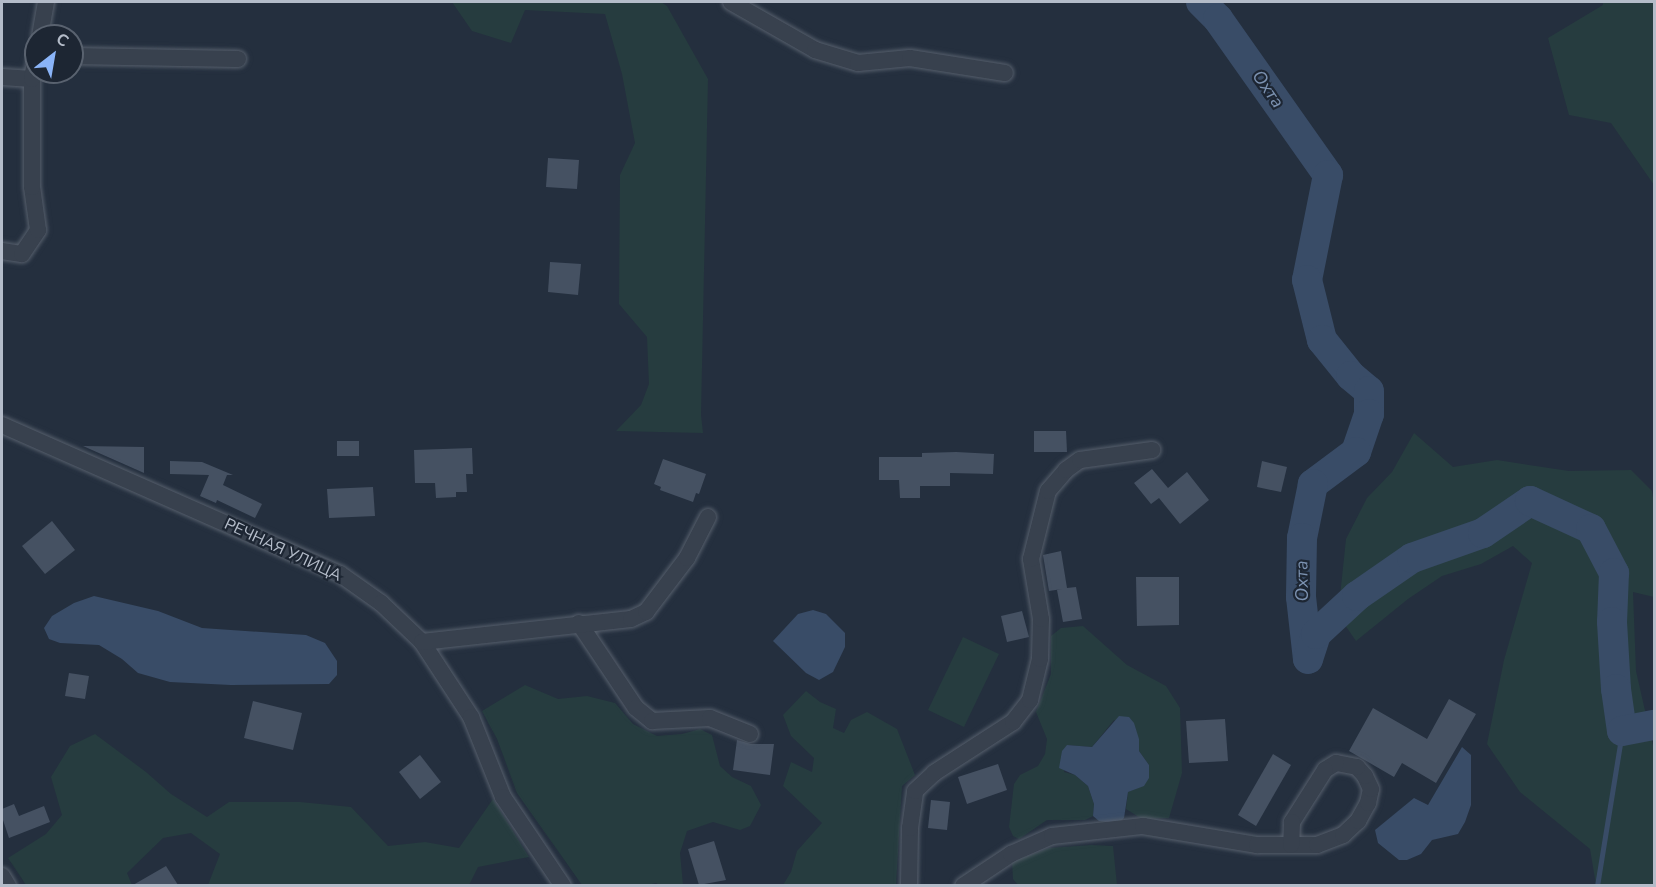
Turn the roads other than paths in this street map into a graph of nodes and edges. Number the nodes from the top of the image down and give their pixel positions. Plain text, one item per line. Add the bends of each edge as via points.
1 (46, 2) edge
2 (731, 2) edge
3 (42, 24) edge
4 (84, 56) edge
5 (238, 59) dead end
6 (1005, 73) dead end
7 (2, 77) edge
8 (24, 78) edge
9 (32, 84) edge
10 (2, 251) edge
11 (2, 425) edge
12 (1152, 450) dead end
13 (708, 517) dead end
14 (579, 623) junction
15 (422, 642) junction
16 (750, 734) dead end
17 (1291, 845) junction
18 (2, 876) edge
19 (8, 885) edge
20 (563, 885) edge
21 (909, 885) edge
22 (963, 885) edge

1 - 3 street
2 - 6 street via 815,50 858,63 910,58
4 - 5 street
7 - 8 street
9 - 10 street via 32,187 38,230 22,254
11 - 15 street, РЕЧНАЯ УЛИЦА via 340,574 381,603
12 - 21 street via 1080,460 1048,491 1031,559 1041,619 1040,659 1030,700 1013,722 934,773 915,791
13 - 14 street via 687,558 646,612 631,619
14 - 15 street
14 - 16 street via 644,716 652,721 710,718
15 - 20 street, РЕЧНАЯ УЛИЦА via 471,717 503,797
17 - 17 street via 1317,845 1343,835 1358,821 1371,789 1357,767 1336,764 1325,770 1292,822
17 - 22 street via 1257,845 1143,826 1052,836 1011,854
18 - 19 street

